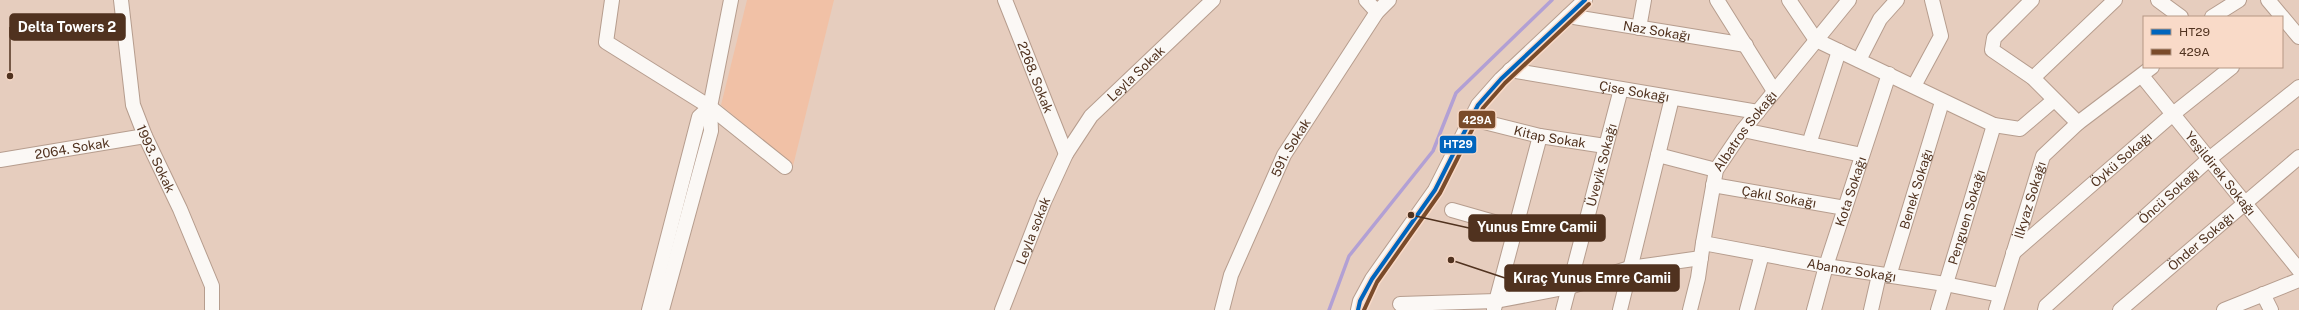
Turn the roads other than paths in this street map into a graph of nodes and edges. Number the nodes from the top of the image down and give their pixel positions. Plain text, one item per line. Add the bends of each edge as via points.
1 (121, 0) edge
2 (612, 0) edge
3 (731, 0) edge
4 (1006, 0) edge
5 (1213, 0) edge
6 (1366, 0) edge
7 (1389, 0) edge
8 (1585, 0) edge
9 (1644, 0) edge
10 (1718, 0) edge
11 (1789, 0) edge
12 (1848, 0) edge
13 (1897, 0) edge
14 (1932, 0) edge
15 (2032, 0) edge
16 (2115, 0) edge
17 (2158, 0) edge
18 (2239, 0) edge
19 (2268, 0) edge
20 (1377, 12) junction
21 (1568, 16) junction
22 (2180, 16) edge
23 (2214, 16) edge
24 (2279, 16) edge
25 (2285, 25) edge
26 (1640, 28) junction
27 (2299, 37) edge
28 (1816, 40) junction
29 (1746, 45) junction
30 (1839, 51) junction
31 (1859, 60) junction
32 (2231, 68) edge
33 (1510, 70) junction
34 (2147, 71) edge
35 (1889, 74) junction
36 (2034, 78) junction
37 (1914, 86) junction
38 (2299, 87) edge
39 (1621, 89) junction
40 (1774, 91) junction
41 (1672, 98) junction
42 (2054, 100) junction
43 (1942, 102) junction
44 (710, 107) junction
45 (1758, 112) junction
46 (2173, 114) junction
47 (1472, 120) junction
48 (2078, 123) junction
49 (1994, 125) junction
50 (1743, 130) junction
51 (145, 136) junction
52 (1540, 136) junction
53 (1809, 144) junction
54 (1605, 146) junction
55 (1066, 154) junction
56 (1658, 155) junction
57 (1862, 155) junction
58 (2299, 157) edge
59 (2209, 159) junction
60 (0, 160) edge
61 (785, 168) dead end
62 (1716, 170) junction
63 (1713, 186) junction
64 (2245, 203) junction
65 (1845, 208) junction
66 (1452, 210) dead end
67 (1515, 228) junction
68 (1702, 243) junction
69 (2012, 253) junction
70 (1762, 254) junction
71 (1701, 258) junction
72 (1826, 266) junction
73 (1630, 268) junction
74 (2299, 270) edge
75 (1884, 275) junction
76 (2299, 280) edge
77 (1945, 284) junction
78 (1569, 287) junction
79 (2263, 294) junction
80 (2000, 295) junction
81 (1400, 304) dead end
82 (1495, 306) edge
83 (212, 310) edge
84 (649, 310) edge
85 (662, 310) edge
86 (1002, 310) edge
87 (1222, 310) edge
88 (1358, 310) edge
89 (1563, 310) edge
90 (1620, 310) edge
91 (1690, 310) edge
92 (1747, 310) edge
93 (1814, 310) edge
94 (1871, 310) edge
95 (1938, 310) edge
96 (1996, 310) edge
97 (2045, 310) edge
98 (2120, 310) edge
99 (2226, 310) edge
100 (2271, 310) edge

1 - 51 street, 1993. Sokak via 133,105
2 - 44 street via 606,42
3 - 44 street
4 - 55 street, 2268. Sokak
5 - 55 street, Leyla Sokak via 1090,116
6 - 20 street
7 - 20 street, 591. Sokak
8 - 21 street
9 - 26 street
10 - 29 street
11 - 28 street
12 - 28 street, Albatros Sokağı
13 - 31 street via 1880,19
14 - 37 street via 1941,36
15 - 36 street via 1994,38 1992,50
16 - 36 street
17 - 22 street
18 - 23 street
19 - 24 street
20 - 87 street, 591. Sokak via 1284,155 1231,275
21 - 26 street, Naz Sokağı
21 - 33 street
25 - 27 street
26 - 29 street, Naz Sokağı
28 - 30 street
28 - 40 street, Albatros Sokağı
29 - 40 street
30 - 31 street
30 - 53 street
31 - 35 street
32 - 46 street, Öykü Sokağı
33 - 39 street, Çise Sokağı
33 - 47 street via 1478,105
34 - 46 street, Yeşildirek Sokağı
34 - 48 street, İlkyaz Sokağı
35 - 37 street
35 - 57 street, Kota Sokağı
36 - 42 street
37 - 43 street
38 - 59 street, Öncü Sokağı
39 - 41 street, Çise Sokağı
39 - 54 street, Üveyik Sokağı
40 - 45 street, Albatros Sokağı
41 - 45 street, Çise Sokağı
41 - 56 street
42 - 48 street
42 - 49 street via 2020,129
43 - 49 street
43 - 75 street, Benek Sokağı
44 - 61 street
44 - 84 street via 699,118
44 - 85 street via 711,131
45 - 50 street, Albatros Sokağı
46 - 59 street, Yeşildirek Sokağı
46 - 69 street, Öykü Sokağı
47 - 52 street, Kitap Sokak
47 - 88 street via 1435,190 1372,279 1360,300
48 - 69 street, İlkyaz Sokağı via 2043,156
49 - 77 street, Penguen Sokağı
50 - 53 street
50 - 62 street, Albatros Sokağı
51 - 60 street, 2064. Sokak
51 - 83 street, 1993. Sokak via 180,209 212,286
52 - 54 street, Kitap Sokak
52 - 67 street
53 - 57 street
54 - 78 street, Üveyik Sokağı
55 - 86 street, Leyla sokak via 1044,202
56 - 62 street
56 - 73 street
57 - 65 street, Kota Sokağı
58 - 64 street, Önder Sokağı
59 - 64 street, Yeşildirek Sokağı
59 - 97 street, Öncü Sokağı via 2046,306
62 - 63 street, Albatros Sokağı
63 - 65 street, Çakıl Sokağı
63 - 68 street, Albatros Sokağı
64 - 74 street, Yeşildirek Sokağı
64 - 98 street, Önder Sokağı
65 - 72 street, Kota Sokağı
66 - 67 street
67 - 82 street
68 - 70 street, Abanoz Sokağı
68 - 71 street, Albatros Sokağı
69 - 80 street, İlkyaz Sokağı
70 - 72 street, Abanoz Sokağı
70 - 92 street
71 - 73 street
71 - 91 street, Albatros Sokağı
72 - 75 street, Abanoz Sokağı
72 - 93 street, Kota Sokağı
73 - 78 street
73 - 90 street
75 - 77 street, Abanoz Sokağı
75 - 94 street, Benek Sokağı
76 - 79 street
77 - 80 street, Abanoz Sokağı
77 - 95 street, Penguen Sokağı
78 - 82 street
78 - 89 street, Üveyik Sokağı
79 - 99 street
79 - 100 street
80 - 96 street, İlkyaz Sokağı
81 - 82 street

